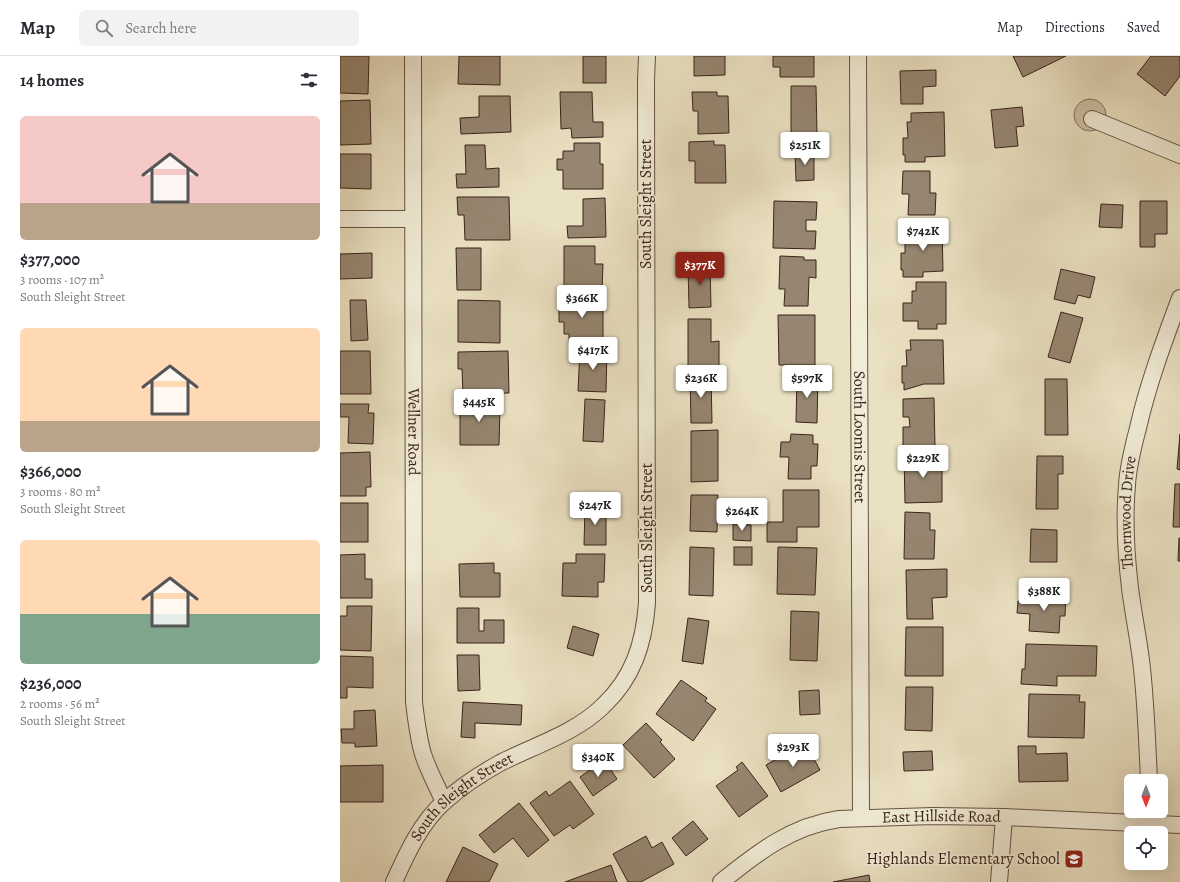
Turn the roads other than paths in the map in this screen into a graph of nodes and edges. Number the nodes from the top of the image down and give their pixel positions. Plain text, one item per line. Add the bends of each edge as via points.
1 (413, 56) edge
2 (647, 56) edge
3 (858, 56) edge
4 (1092, 119) dead end
5 (1180, 155) edge
6 (340, 219) edge
7 (413, 219) junction
8 (1180, 298) edge
9 (1149, 774) edge
10 (444, 802) junction
11 (1004, 817) junction
12 (1124, 817) edge
13 (861, 818) junction
14 (1154, 818) edge
15 (1180, 825) edge
16 (394, 882) edge
17 (721, 882) edge
18 (999, 882) edge

1 - 7 street, Wellner Road
2 - 10 street, South Sleight Street via 647,603 642,642 619,690 602,707 559,736 499,764
3 - 13 street, South Loomis Street
4 - 5 street
6 - 7 street
7 - 10 street, Wellner Road via 414,702 422,752
8 - 9 street, Thornwood Drive via 1145,396 1132,451 1125,508 1130,588 1146,706
10 - 16 street, South Sleight Street via 421,830
11 - 12 street, East Hillside Road
11 - 13 street, East Hillside Road
11 - 18 street
13 - 17 street, East Hillside Road via 826,821 800,829 770,845
14 - 15 street, East Hillside Road

